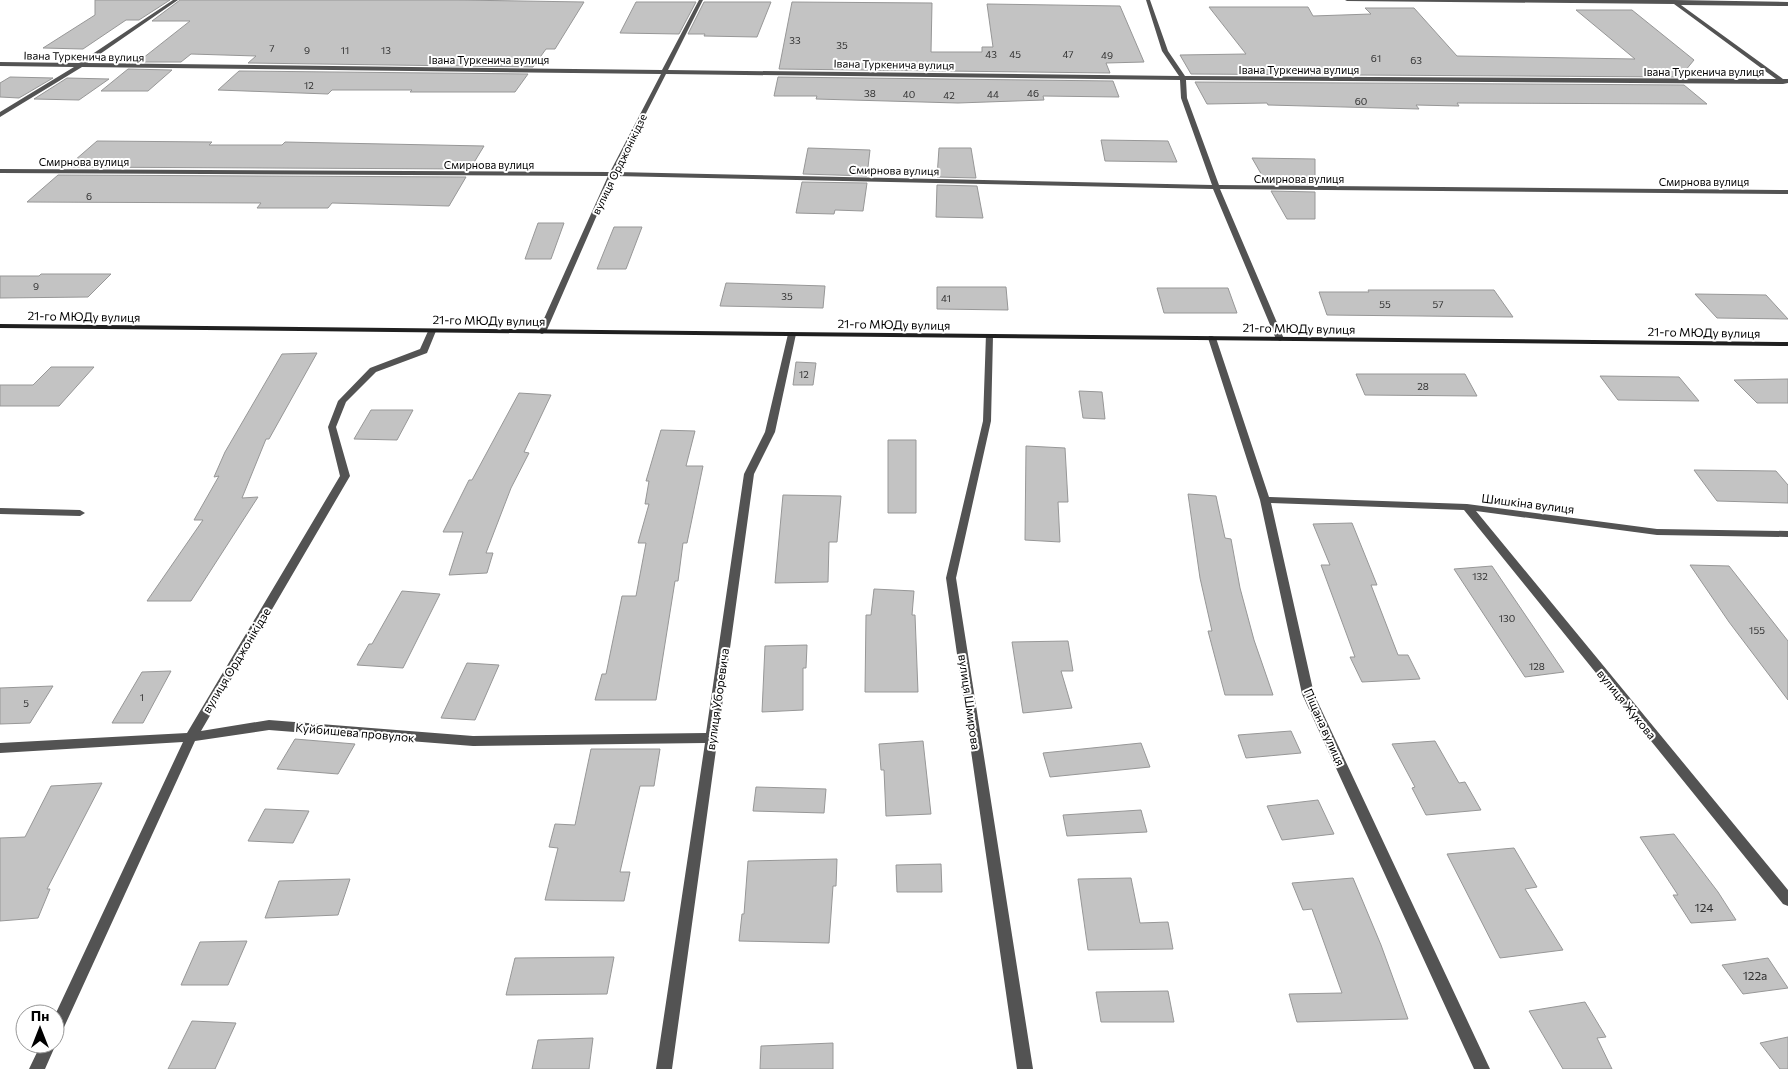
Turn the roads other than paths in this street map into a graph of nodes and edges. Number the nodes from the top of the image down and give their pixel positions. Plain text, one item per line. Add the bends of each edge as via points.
1 (176, 0) edge
2 (701, 0) edge
3 (1148, 0) edge
4 (1348, 0) edge
5 (1673, 2) edge
6 (1788, 4) edge
7 (0, 64) edge
8 (79, 66) junction
9 (666, 71) junction
10 (1183, 78) junction
11 (1785, 81) edge
12 (1788, 86) edge
13 (0, 115) edge
14 (0, 171) edge
15 (612, 174) junction
16 (1216, 187) junction
17 (1788, 192) edge
18 (0, 326) edge
19 (432, 331) junction
20 (542, 332) junction
21 (792, 334) junction
22 (989, 336) junction
23 (1212, 338) junction
24 (1280, 339) junction
25 (1788, 344) edge
26 (1265, 500) junction
27 (1467, 507) junction
28 (0, 511) edge
29 (80, 513) dead end
30 (1788, 534) edge
31 (191, 737) junction
32 (712, 738) junction
33 (0, 748) edge
34 (1788, 900) edge
35 (65, 1009) edge
36 (44, 1054) edge
37 (37, 1069) edge
38 (664, 1069) edge
39 (1025, 1069) edge
40 (1482, 1069) edge

1 - 8 street
2 - 9 street, вулиця Орджонікідзе
3 - 10 street via 1165,51
4 - 5 street
5 - 6 street
5 - 11 street
7 - 8 street, Івана Туркенича вулиця
8 - 9 street, Івана Туркенича вулиця
8 - 13 street
9 - 10 street, Івана Туркенича вулиця
9 - 15 street, вулиця Орджонікідзе
10 - 11 street, Івана Туркенича вулиця
10 - 16 street via 1184,98
11 - 12 street
14 - 15 street, Смирнова вулиця
15 - 16 street, Смирнова вулиця
15 - 20 street, вулиця Орджонікідзе
16 - 17 street, Смирнова вулиця
16 - 24 street
18 - 19 street, 21-го МЮДу вулиця
19 - 20 street, 21-го МЮДу вулиця
19 - 31 street, вулиця Орджонікідзе via 424,351 373,370 342,401 332,427 345,476
20 - 21 street, 21-го МЮДу вулиця
21 - 22 street, 21-го МЮДу вулиця
21 - 32 street, вулиця Уборевича via 770,432 750,474
22 - 23 street, 21-го МЮДу вулиця
22 - 39 street, вулиця Шмирова via 987,420 951,578
23 - 24 street, 21-го МЮДу вулиця
23 - 26 street, Піщана вулиця
24 - 25 street, 21-го МЮДу вулиця
26 - 27 street, Шишкіна вулиця
26 - 40 street, Піщана вулиця via 1308,694
27 - 30 street, Шишкіна вулиця via 1657,532
27 - 34 street, вулиця Жукова
28 - 29 street
31 - 32 street, Куйбишева провулок via 269,725 474,741
31 - 33 street, Куйбишева провулок
31 - 35 street, вулиця Орджонікідзе
32 - 38 street, вулиця Уборевича
36 - 37 street

